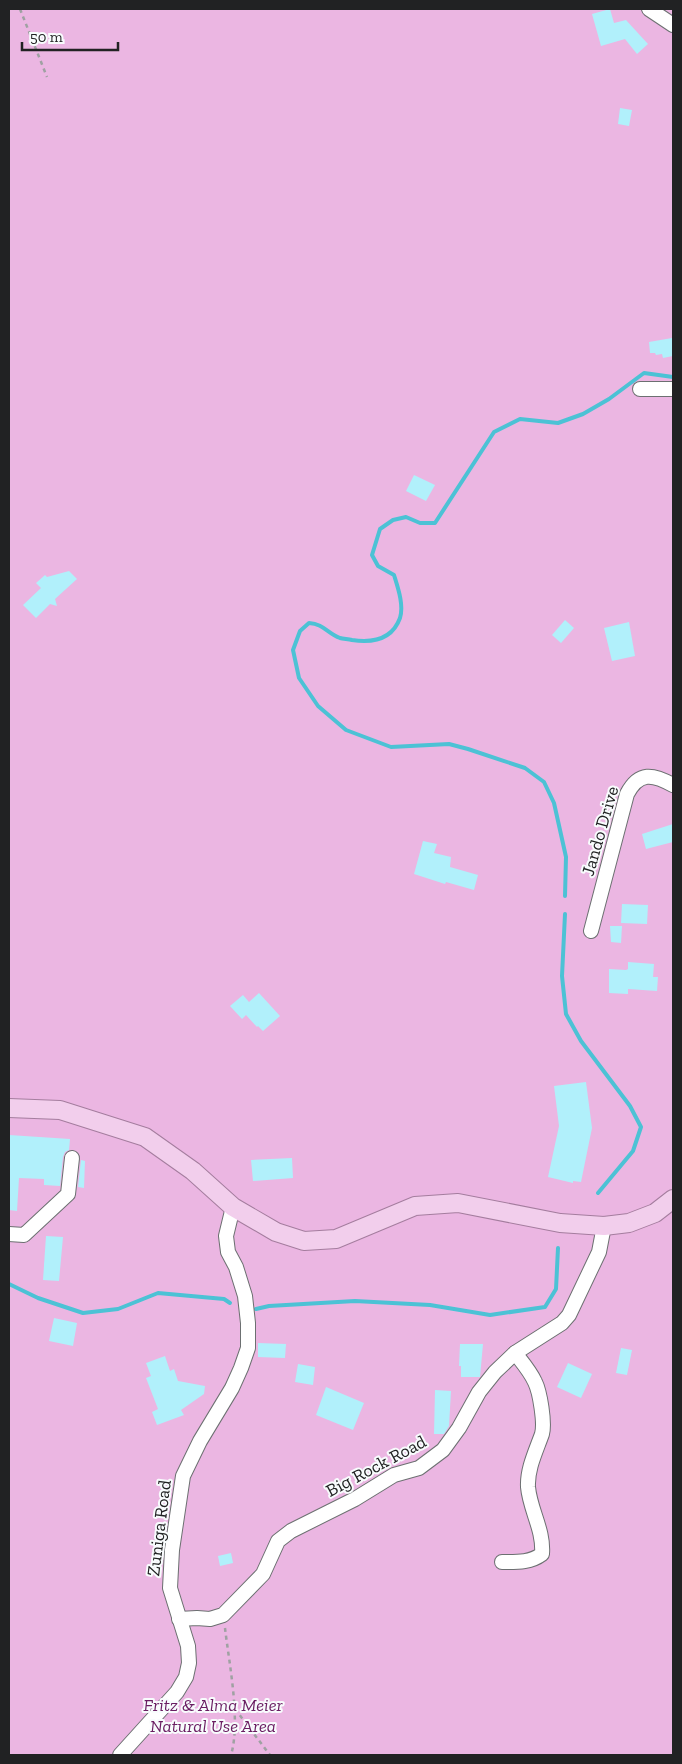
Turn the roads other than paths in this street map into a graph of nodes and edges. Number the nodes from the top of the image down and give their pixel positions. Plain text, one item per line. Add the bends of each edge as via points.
1 (649, 9) edge
2 (673, 25) edge
3 (640, 388) dead end
4 (673, 389) edge
5 (673, 784) edge
6 (591, 931) dead end
7 (9, 1108) edge
8 (72, 1158) dead end
9 (673, 1199) edge
10 (233, 1207) junction
11 (604, 1226) junction
12 (9, 1234) edge
13 (515, 1353) junction
14 (502, 1562) dead end
15 (179, 1619) junction
16 (120, 1755) edge

1 - 2 street
3 - 4 street
5 - 6 street, Jando Drive via 649,776 642,777 631,786
7 - 10 main road via 60,1110 145,1137 193,1171
8 - 12 street via 68,1194 24,1234
9 - 11 main road via 655,1213 628,1223
10 - 11 main road via 276,1232 304,1241 336,1239 415,1206 458,1203 560,1223
10 - 15 street, Zuniga Road via 226,1236 228,1252 245,1296 248,1348 232,1388 183,1476 170,1588
11 - 13 street, Big Rock Road via 599,1252 569,1315 562,1323
13 - 14 street via 536,1384 543,1415 543,1431 528,1478 528,1490 543,1542 542,1554 537,1558
13 - 15 street, Big Rock Road via 494,1372 479,1392 444,1450 419,1468 394,1475 291,1531 278,1541 263,1574 224,1615 210,1619
15 - 16 street, Zuniga Road via 189,1652 186,1677 177,1692

